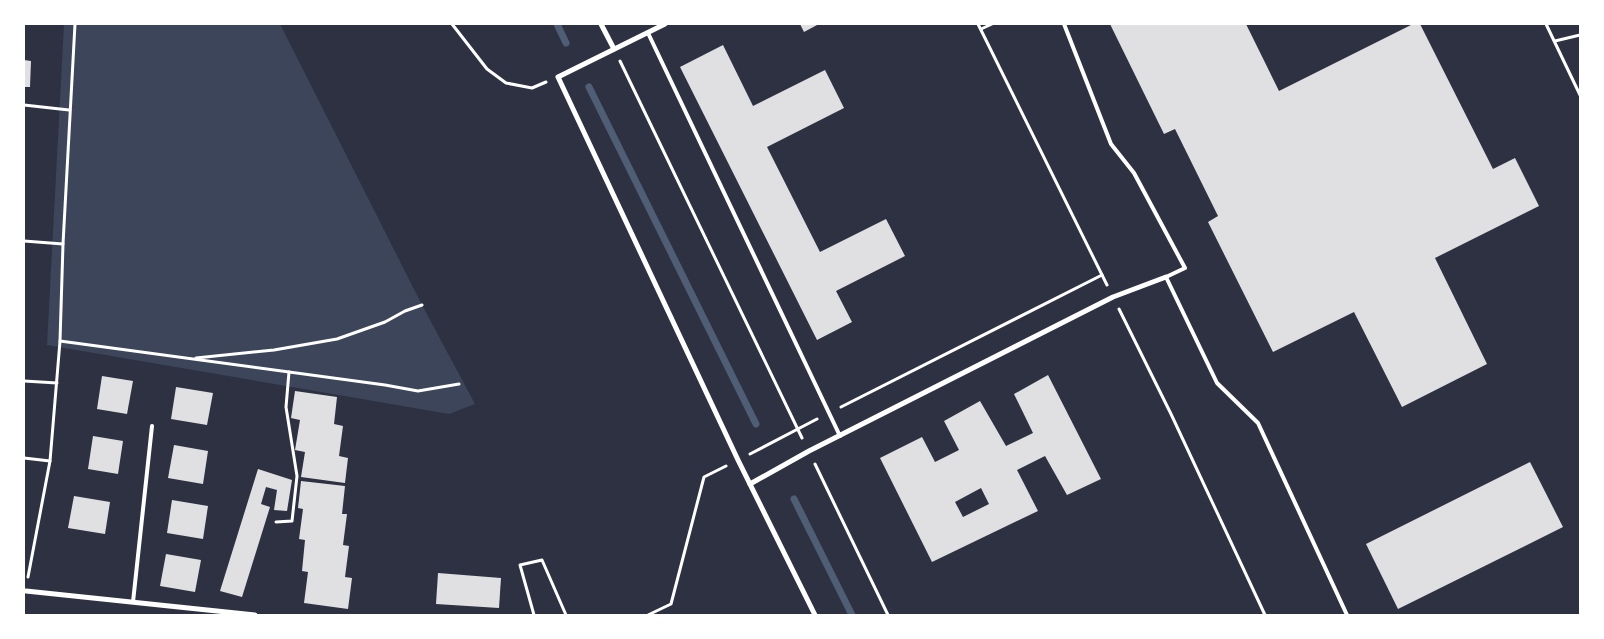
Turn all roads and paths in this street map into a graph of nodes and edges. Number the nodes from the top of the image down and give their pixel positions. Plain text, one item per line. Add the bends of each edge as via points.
1 (75, 24) edge
2 (452, 24) edge
3 (602, 24) edge
4 (665, 24) edge
5 (978, 24) edge
6 (992, 24) edge
7 (1064, 24) edge
8 (1546, 24) edge
9 (981, 29) junction
10 (648, 32) junction
11 (1580, 35) edge
12 (1555, 41) junction
13 (614, 49) junction
14 (558, 77) junction
15 (1580, 95) edge
16 (24, 105) edge
17 (69, 110) junction
18 (24, 241) edge
19 (63, 244) junction
20 (1102, 275) junction
21 (1166, 277) junction
22 (1113, 297) junction
23 (422, 305) dead end
24 (60, 340) junction
25 (191, 358) junction
26 (289, 372) junction
27 (24, 381) edge
28 (56, 383) junction
29 (460, 384) dead end
30 (829, 413) junction
31 (152, 426) dead end
32 (798, 429) junction
33 (840, 436) junction
34 (809, 451) junction
35 (24, 458) edge
36 (738, 460) junction
37 (50, 462) junction
38 (750, 484) junction
39 (276, 522) dead end
40 (26, 591) joint
41 (133, 602) junction
42 (255, 615) edge
43 (534, 615) edge
44 (566, 615) edge
45 (648, 615) edge
46 (815, 615) edge
47 (888, 615) edge
48 (1265, 615) edge
49 (1347, 615) edge

1 - 17 path
2 - 14 path via 487,69 506,83 532,88
3 - 13 street
4 - 10 street
5 - 9 path
6 - 9 path
7 - 21 lane via 1111,144 1134,173 1185,268
8 - 12 path
9 - 20 path
10 - 13 street
10 - 30 lane
11 - 12 path
12 - 15 path
13 - 14 street
13 - 32 path
14 - 36 street
16 - 17 path
17 - 19 path
18 - 19 path
19 - 24 path
20 - 22 path
20 - 30 path
21 - 22 street
21 - 49 lane via 1217,383 1258,423
22 - 33 street
22 - 48 path
23 - 25 path via 337,339 274,350
24 - 25 path
24 - 28 path
25 - 26 path
26 - 29 path via 418,391
26 - 39 path via 286,407 297,476 292,520
27 - 28 path
28 - 37 path
30 - 32 path
30 - 33 lane
31 - 41 lane
32 - 34 path
32 - 36 path
33 - 34 street
34 - 38 street
34 - 47 path
35 - 37 path
36 - 38 street
36 - 45 path via 704,478 671,604
37 - 40 path
38 - 46 street
40 - 41 street
41 - 42 street
43 - 44 path via 520,565 542,560

